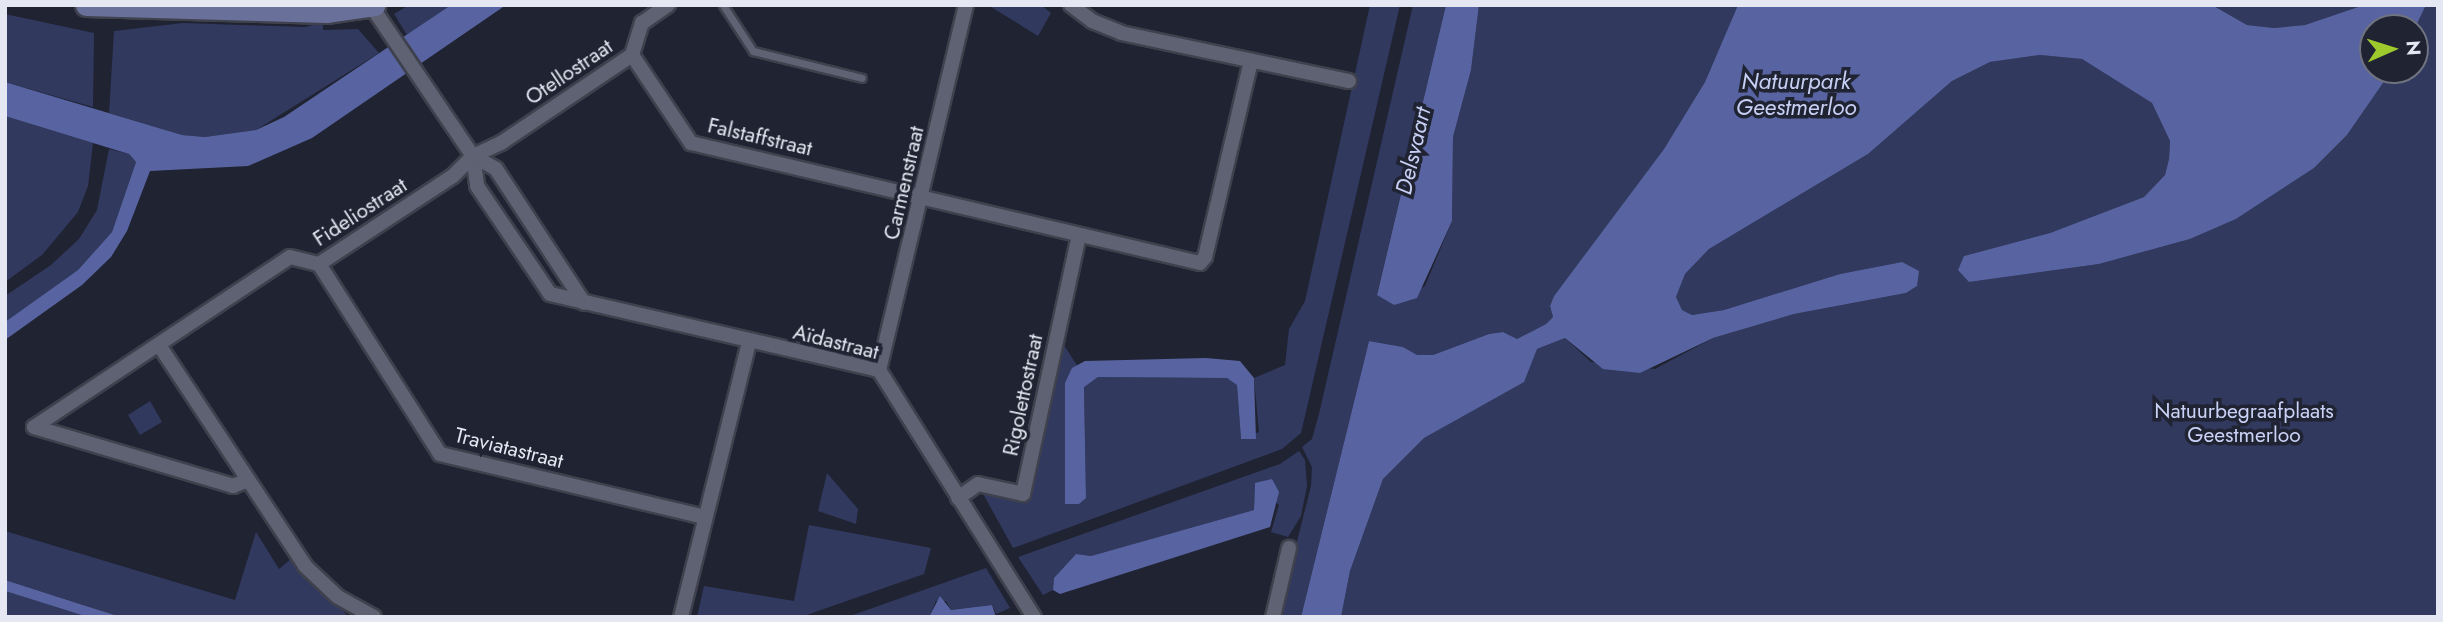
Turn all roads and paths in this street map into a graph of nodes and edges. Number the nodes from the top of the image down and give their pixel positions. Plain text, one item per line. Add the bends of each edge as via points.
1 (86, 5) edge
2 (668, 5) edge
3 (723, 5) edge
4 (965, 5) edge
5 (1071, 5) edge
6 (373, 6) edge
7 (632, 55) junction
8 (1251, 61) junction
9 (863, 78) dead end
10 (1349, 81) dead end
11 (472, 156) junction
12 (923, 196) junction
13 (1079, 235) junction
14 (319, 264) junction
15 (584, 303) junction
16 (749, 343) junction
17 (159, 345) junction
18 (879, 370) junction
19 (248, 480) junction
20 (958, 498) junction
21 (704, 517) junction
22 (1289, 548) dead end
23 (374, 617) edge
24 (681, 617) edge
25 (1034, 617) edge
26 (1273, 617) edge

1 - 6 street via 326,12
2 - 7 street, Otellostraat via 642,23
3 - 9 lane via 753,51
4 - 12 street, Carmenstraat
5 - 8 street via 1091,21 1121,33
6 - 11 street, Aïdastraat
7 - 11 street, Otellostraat via 501,143
7 - 12 street, Falstaffstraat via 691,143
8 - 10 street
8 - 13 street via 1200,263
11 - 14 street, Fideliostraat via 453,176
11 - 15 street, Aïdastraat via 496,169
11 - 15 street, Aïdastraat via 477,186 550,294
12 - 13 street
12 - 18 street, Carmenstraat
13 - 20 street, Rigolettostraat via 1023,494 978,484
14 - 17 street, Fideliostraat via 290,257
14 - 21 street, Traviatastraat via 440,454
15 - 16 street, Aïdastraat
16 - 18 street, Aïdastraat
16 - 21 street
17 - 19 street
17 - 19 street, Fideliostraat via 34,428 233,486
18 - 20 street, Aïdastraat
19 - 23 street via 315,578
20 - 25 street, Aïdastraat
21 - 24 street
22 - 26 street

